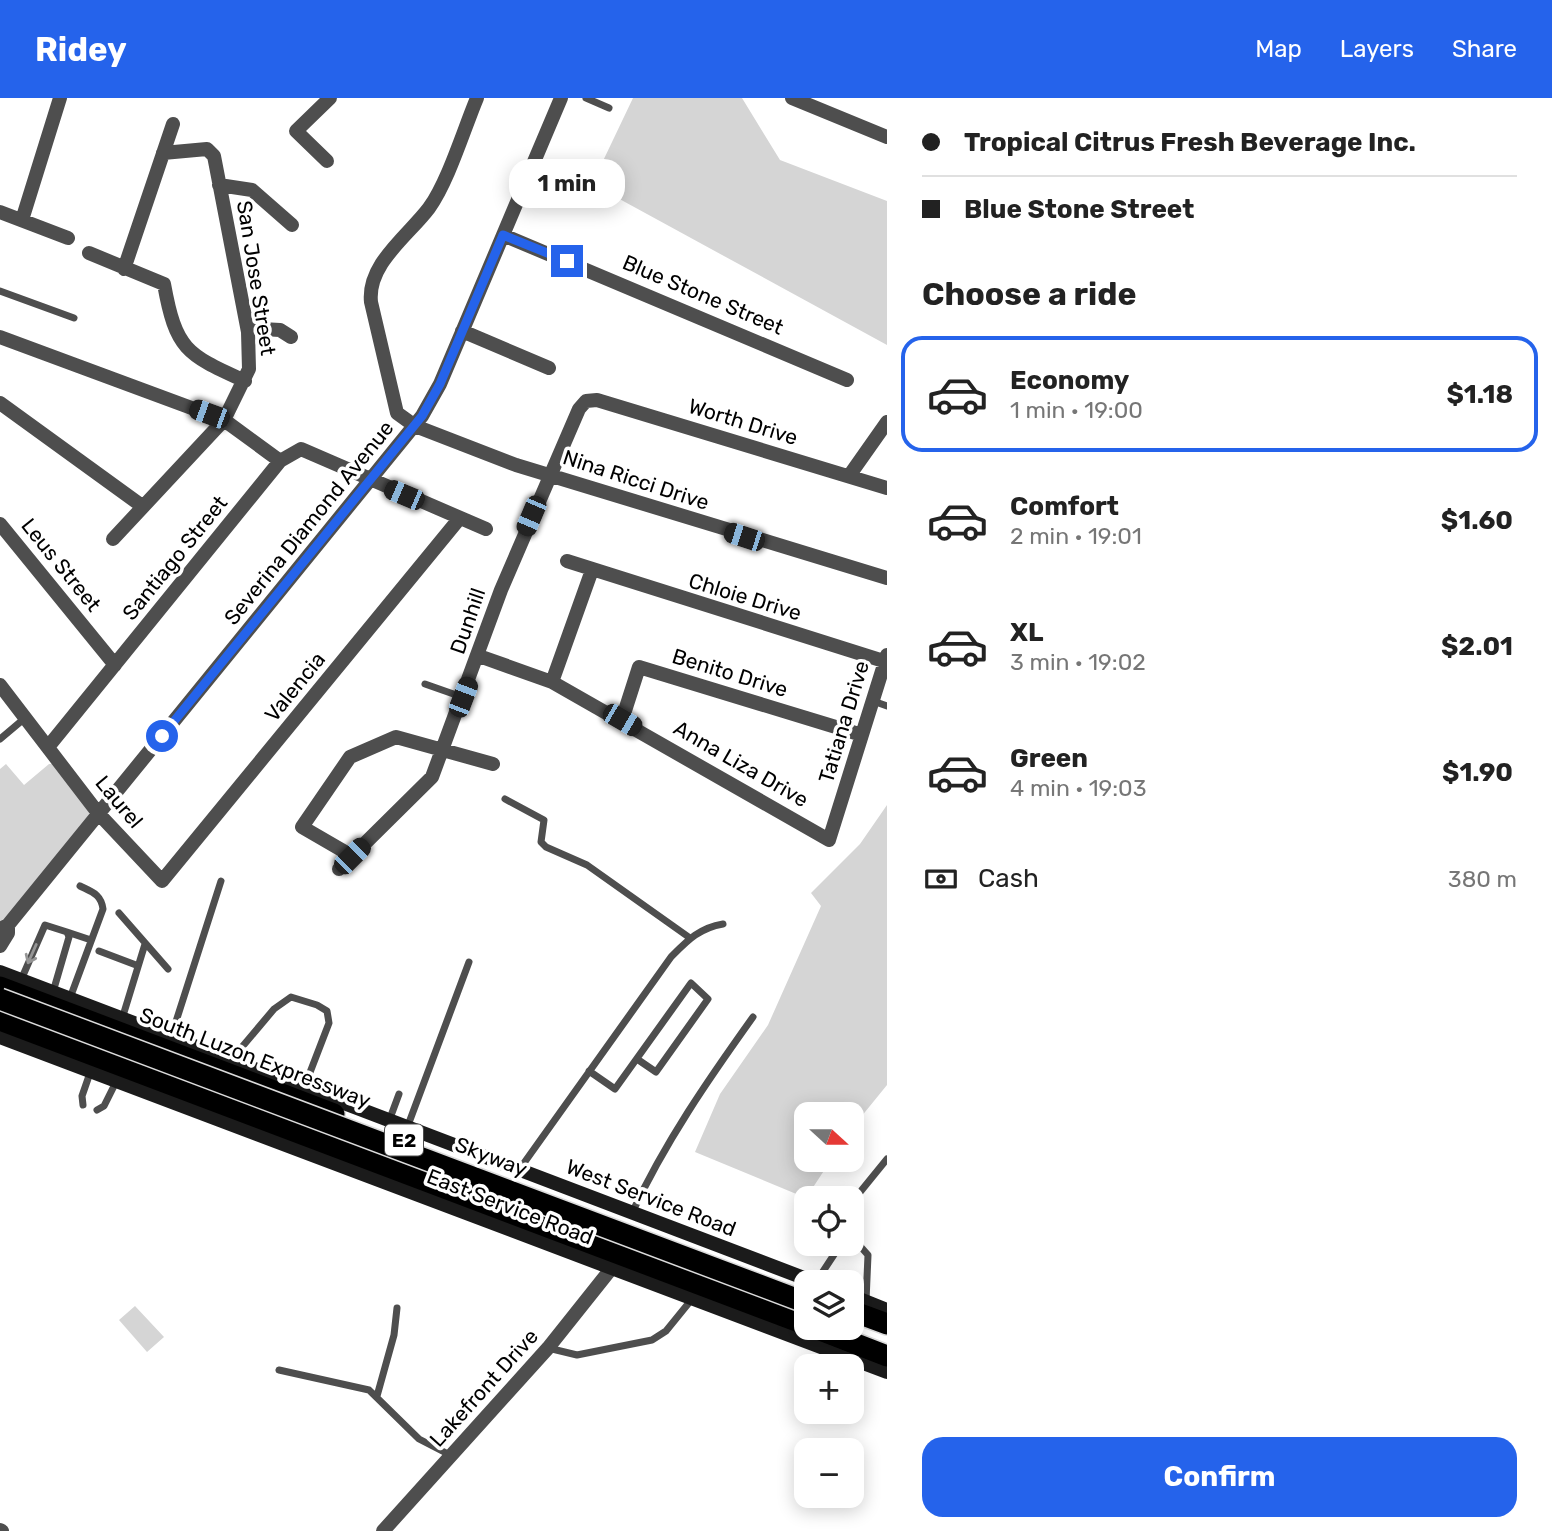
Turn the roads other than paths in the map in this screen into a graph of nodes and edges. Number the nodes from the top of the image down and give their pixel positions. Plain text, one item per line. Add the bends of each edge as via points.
1 (60, 98) edge
2 (330, 98) edge
3 (477, 98) edge
4 (561, 98) edge
5 (586, 98) edge
6 (792, 98) edge
7 (609, 108) dead end
8 (173, 124) dead end
9 (887, 137) edge
10 (163, 153) junction
11 (327, 160) dead end
12 (219, 185) junction
13 (0, 212) edge
14 (22, 220) junction
15 (292, 225) dead end
16 (503, 235) junction
17 (68, 238) dead end
18 (89, 253) dead end
19 (124, 269) junction
20 (0, 291) edge
21 (245, 316) junction
22 (74, 318) dead end
23 (462, 331) junction
24 (0, 337) edge
25 (291, 337) dead end
26 (549, 368) dead end
27 (847, 380) dead end
28 (245, 381) junction
29 (586, 401) joint
30 (0, 404) edge
31 (224, 420) junction
32 (887, 422) edge
33 (415, 426) junction
34 (280, 461) junction
35 (549, 475) junction
36 (849, 476) junction
37 (372, 482) junction
38 (887, 488) edge
39 (142, 506) junction
40 (459, 519) junction
41 (0, 524) edge
42 (486, 529) dead end
43 (113, 539) dead end
44 (567, 561) dead end
45 (592, 570) junction
46 (887, 578) edge
47 (479, 656) junction
48 (886, 659) edge
49 (115, 665) junction
50 (552, 682) junction
51 (425, 684) dead end
52 (0, 685) edge
53 (463, 697) junction
54 (880, 703) edge
55 (25, 718) junction
56 (622, 720) junction
57 (862, 735) junction
58 (0, 739) edge
59 (48, 747) junction
60 (442, 749) junction
61 (494, 764) dead end
62 (505, 799) dead end
63 (98, 813) junction
64 (829, 840) joint
65 (352, 856) junction
66 (340, 869) dead end
67 (162, 881) joint
68 (222, 881) dead end
69 (80, 886) dead end
70 (119, 913) dead end
71 (723, 925) dead end
72 (4, 927) edge
73 (67, 932) junction
74 (690, 938) junction
75 (91, 940) junction
76 (145, 944) junction
77 (0, 946) edge
78 (99, 951) dead end
79 (469, 962) dead end
80 (136, 965) junction
81 (168, 969) dead end
82 (0, 972) edge
83 (21, 980) junction
84 (0, 987) edge
85 (53, 992) junction
86 (0, 999) edge
87 (70, 999) junction
88 (0, 1013) edge
89 (753, 1017) dead end
90 (122, 1019) junction
91 (0, 1020) edge
92 (0, 1037) edge
93 (171, 1037) junction
94 (638, 1059) junction
95 (230, 1060) junction
96 (91, 1070) junction
97 (589, 1071) junction
98 (117, 1080) junction
99 (303, 1088) junction
100 (273, 1090) junction
101 (399, 1094) dead end
102 (83, 1105) dead end
103 (96, 1110) dead end
104 (262, 1119) junction
105 (389, 1121) junction
106 (407, 1128) junction
107 (887, 1158) edge
108 (519, 1170) junction
109 (864, 1187) edge
110 (632, 1213) junction
111 (864, 1250) edge
112 (611, 1269) junction
113 (864, 1272) edge
114 (794, 1274) edge
115 (794, 1289) edge
116 (794, 1298) edge
117 (693, 1299) junction
118 (864, 1305) edge
119 (397, 1308) dead end
120 (864, 1308) edge
121 (887, 1310) edge
122 (794, 1312) edge
123 (794, 1320) edge
124 (864, 1324) edge
125 (887, 1324) edge
126 (887, 1333) edge
127 (864, 1338) edge
128 (846, 1340) edge
129 (887, 1347) edge
130 (548, 1348) junction
131 (887, 1356) edge
132 (279, 1370) dead end
133 (887, 1372) edge
134 (377, 1396) junction
135 (451, 1456) junction
136 (383, 1531) edge

1 - 14 street
2 - 11 street via 296,131
3 - 33 street via 430,206 382,264 370,289 393,406 403,420
4 - 16 street, Severina Diamond Avenue
5 - 7 lane
6 - 9 street
8 - 10 street
10 - 12 street, San Jose Street via 212,151
10 - 19 street
12 - 15 street via 252,190
12 - 21 street, San Jose Street
13 - 14 street
14 - 17 street
16 - 23 street, Severina Diamond Avenue
16 - 27 street, Blue Stone Street
18 - 19 street
19 - 28 street via 164,284 172,325 183,346
20 - 22 lane
21 - 25 street via 262,329 280,330
21 - 28 street, San Jose Street via 249,369
23 - 26 street
23 - 33 street, Severina Diamond Avenue via 440,384
24 - 31 street
28 - 31 street, San Jose Street
29 - 35 street, Dunhill
29 - 36 street, Worth Drive via 597,400
30 - 39 street
31 - 34 street
31 - 39 street, San Jose Street
32 - 36 street
33 - 35 street, Nina Ricci Drive
33 - 37 street, Severina Diamond Avenue
34 - 37 street via 301,449
34 - 49 street, Santiago Street
35 - 46 street, Nina Ricci Drive
35 - 47 street, Dunhill
36 - 38 street, Worth Drive
37 - 40 street
37 - 63 street, Severina Diamond Avenue
39 - 43 street, San Jose Street
40 - 42 street
40 - 67 street, Valencia
41 - 49 street, Leus Street
44 - 45 street, Chloie Drive
45 - 48 street, Chloie Drive
45 - 50 street
47 - 50 street, Anna Liza Drive
47 - 53 street, Dunhill
48 - 54 street, Tatiana Drive
49 - 59 street, Santiago Street
50 - 56 street, Anna Liza Drive
51 - 53 lane
52 - 55 street, Laurel
53 - 60 street, Dunhill
54 - 57 street, Tatiana Drive
55 - 58 lane
55 - 59 street, Laurel
56 - 57 street, Benito Drive via 639,667
56 - 64 street, Anna Liza Drive
57 - 64 street, Tatiana Drive
59 - 63 street, Laurel
60 - 61 street
60 - 65 street, Dunhill via 432,776
60 - 65 street via 396,737 344,763 302,827
62 - 74 lane via 544,820 541,842 546,847 587,865
63 - 67 street, Laurel
63 - 72 street, Severina Diamond Avenue
65 - 66 street, Dunhill
68 - 93 lane
69 - 75 lane via 102,899 103,909
70 - 76 lane
71 - 74 lane via 706,927
72 - 77 street, Severina Diamond Avenue via 8,933
73 - 75 lane
73 -> 83 lane via 45,925
73 - 85 lane
74 - 97 lane via 671,957
75 - 87 lane
76 - 80 lane
76 - 81 lane
78 - 80 lane
79 - 106 lane
80 - 90 lane
82 - 83 main road, West Service Road
83 - 85 main road, West Service Road
84 - 100 highway, South Luzon Expressway / E2
85 - 87 main road, West Service Road
86 - 116 highway, Skyway / E2, bridge
87 - 90 main road, West Service Road
88 - 122 highway, Skyway / E2
89 - 110 lane via 654,1163
90 - 93 main road, West Service Road
91 - 104 highway, E2
92 - 96 main road, East Service Road
93 - 95 main road, West Service Road
94 - 94 lane via 637,1055 691,983 708,999 656,1072
94 - 97 lane via 615,1089
95 - 99 main road, West Service Road
95 - 99 lane via 274,1009 291,997 317,1004 327,1012 329,1023
96 - 98 main road, East Service Road
96 - 102 lane
97 - 108 lane
98 - 103 lane via 104,1106
98 - 112 main road, East Service Road
99 - 105 main road, West Service Road
100 - 104 lane
100 - 115 highway, South Luzon Expressway / E2
101 - 105 lane
104 - 123 highway, E2
105 - 106 main road, West Service Road
106 - 108 main road, West Service Road
107 - 109 lane
108 - 110 main road, West Service Road
110 - 114 main road, West Service Road
111 - 113 lane via 868,1255
112 - 117 main road, East Service Road
112 - 130 street, Lakefront Drive
117 - 130 lane via 666,1331 652,1340 577,1355
117 - 133 main road, East Service Road
118 - 121 main road
119 - 134 lane
120 - 125 highway
124 - 126 highway
127 - 129 highway
128 - 131 highway
130 - 135 street, Lakefront Drive
132 - 134 lane via 360,1387
134 - 135 lane via 419,1439
135 - 136 street, Lakefront Drive

